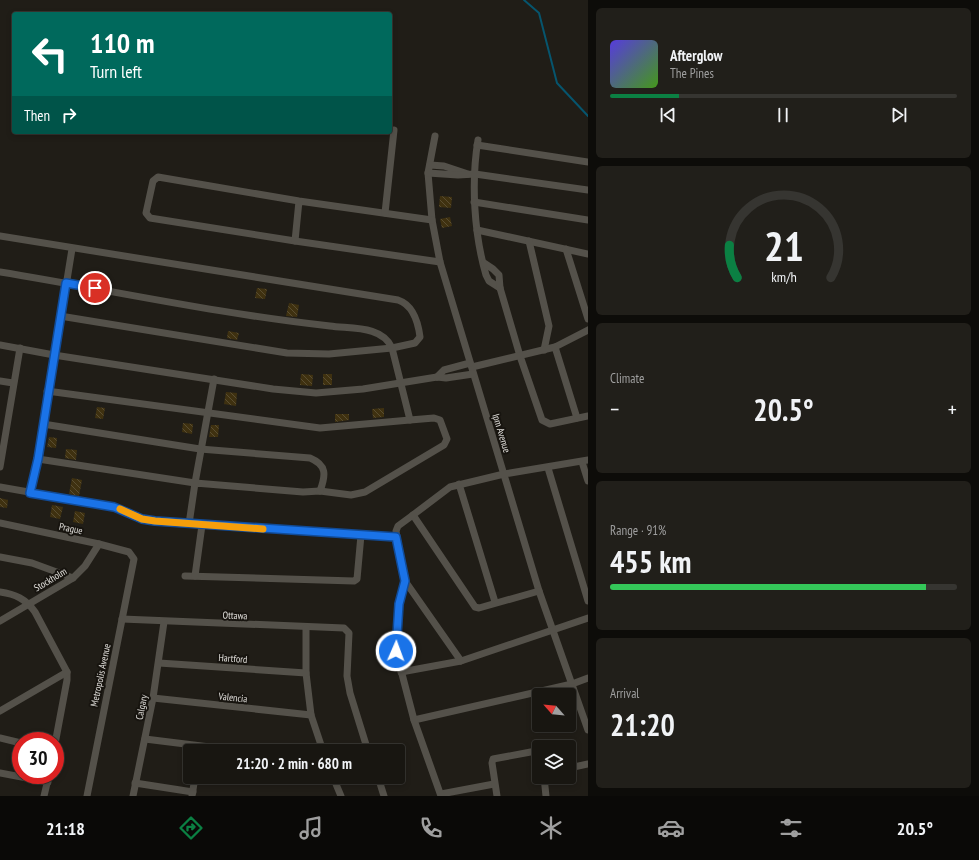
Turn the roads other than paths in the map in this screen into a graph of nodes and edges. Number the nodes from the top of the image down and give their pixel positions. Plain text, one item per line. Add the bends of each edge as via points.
1 (394, 130) dead end
2 (434, 136) dead end
3 (588, 162) edge
4 (429, 169) junction
5 (471, 174) junction
6 (588, 190) edge
7 (298, 201) junction
8 (474, 202) junction
9 (385, 213) junction
10 (432, 220) junction
11 (588, 220) edge
12 (478, 230) junction
13 (0, 236) edge
14 (295, 242) junction
15 (529, 242) junction
16 (72, 249) junction
17 (566, 249) junction
18 (588, 254) edge
19 (440, 262) junction
20 (484, 264) junction
21 (0, 272) edge
22 (66, 283) junction
23 (500, 288) junction
24 (60, 316) junction
25 (588, 319) edge
26 (588, 330) edge
27 (0, 344) edge
28 (555, 347) junction
29 (20, 348) junction
30 (392, 348) junction
31 (544, 350) junction
32 (54, 355) junction
33 (520, 356) junction
34 (472, 368) junction
35 (437, 377) junction
36 (214, 378) junction
37 (0, 381) edge
38 (13, 383) junction
39 (401, 383) junction
40 (47, 391) junction
41 (208, 414) junction
42 (0, 416) edge
43 (588, 416) edge
44 (8, 418) junction
45 (577, 418) junction
46 (410, 420) junction
47 (42, 424) junction
48 (200, 449) junction
49 (1, 451) edge
50 (38, 459) junction
51 (585, 461) edge
52 (0, 467) edge
53 (548, 468) junction
54 (504, 474) junction
55 (588, 481) edge
56 (194, 483) junction
57 (458, 484) junction
58 (0, 487) edge
59 (320, 491) junction
60 (30, 493) junction
61 (413, 515) junction
62 (0, 523) edge
63 (189, 524) junction
64 (202, 525) junction
65 (361, 535) junction
66 (396, 537) junction
67 (99, 544) junction
68 (0, 557) edge
69 (134, 559) joint
70 (185, 576) dead end
71 (195, 576) junction
72 (73, 578) junction
73 (405, 581) junction
74 (539, 591) junction
75 (0, 592) edge
76 (588, 601) edge
77 (494, 602) junction
78 (29, 603) junction
79 (588, 618) edge
80 (122, 619) junction
81 (0, 621) edge
82 (164, 622) junction
83 (306, 628) junction
84 (553, 630) junction
85 (461, 660) junction
86 (159, 662) junction
87 (67, 672) junction
88 (401, 672) junction
89 (306, 673) junction
90 (588, 678) edge
91 (572, 684) junction
92 (153, 698) junction
93 (0, 711) edge
94 (311, 715) junction
95 (414, 720) junction
96 (588, 730) edge
97 (57, 732) edge
98 (0, 738) edge
99 (144, 739) junction
100 (12, 741) edge
101 (321, 744) edge
102 (366, 744) edge
103 (183, 746) edge
104 (532, 752) edge
105 (588, 764) edge
106 (576, 767) edge
107 (0, 772) edge
108 (12, 774) edge
109 (135, 783) junction
110 (47, 784) edge
111 (194, 784) edge
112 (336, 784) edge
113 (380, 784) edge
114 (494, 784) junction
115 (545, 784) edge
116 (193, 794) edge
117 (441, 795) edge
118 (44, 796) edge
119 (87, 796) edge
120 (133, 796) edge
121 (341, 796) edge
122 (384, 796) edge
123 (497, 796) edge
124 (546, 796) edge

1 - 9 street
2 - 4 street, Ipm Avenue
3 - 5 street via 478,142
4 - 5 street via 458,175
4 - 10 street, Ipm Avenue
5 - 6 street
5 - 8 street
7 - 9 street
7 - 14 street
7 - 14 street via 158,177 153,181 146,213 150,218
8 - 11 street
8 - 12 street
9 - 10 street
10 - 19 street, Ipm Avenue
12 - 15 street
12 - 20 street
13 - 16 street
14 - 19 street
15 - 17 street
15 - 31 street via 549,326
16 - 22 street
16 - 30 street via 398,300 412,309 420,336 415,343
17 - 18 street
17 - 25 street
19 - 34 street, Ipm Avenue
20 - 23 street via 489,281
20 - 23 street via 493,269 498,276
21 - 22 street
22 - 24 street
22 - 30 street via 212,310 372,331 385,337
23 - 33 street
24 - 30 street via 287,352 330,354
24 - 32 street
26 - 28 street
27 - 29 street
28 - 31 street
28 - 45 street
29 - 32 street
29 - 38 street
30 - 39 street
31 - 33 street
32 - 36 street
32 - 40 street
33 - 34 street
33 - 45 street via 542,420 550,424
34 - 35 street via 446,378
34 - 35 street via 444,370
34 - 54 street, Ipm Avenue
35 - 39 street
36 - 39 street via 273,389 316,393
36 - 41 street
37 - 38 street
38 - 44 street
39 - 46 street
40 - 41 street
40 - 47 street
41 - 46 street via 320,428
41 - 48 street
42 - 44 street
43 - 45 street
44 - 49 street
46 - 59 street via 440,420 446,439 444,445 365,492 351,495
47 - 48 street
47 - 50 street
48 - 56 street
48 - 59 street via 310,458 320,462 324,468 324,481
49 - 52 street
50 - 56 street
50 - 60 street
51 - 53 street
51 - 55 street
53 - 54 street
53 - 76 street
54 - 57 street
54 - 74 street, Ipm Avenue
56 - 59 street via 304,492
56 - 63 street
57 - 61 street via 450,487
57 - 77 street
58 - 60 street
60 - 63 street via 114,507 142,519
61 - 66 street via 398,526
61 - 77 street via 475,607
62 - 67 street, Prague
63 - 64 street
64 - 65 street
64 - 71 street
65 - 66 street
65 - 71 street via 357,579 354,581
66 - 73 street
67 - 69 street, Prague via 129,552
67 - 72 street, Stockholm via 85,566
68 - 72 street via 32,563
69 - 80 street, Metropolis Avenue
70 - 71 street
72 - 78 street, Stockholm
73 - 85 street
73 - 88 street via 396,630 396,651
74 - 77 street
74 - 84 street, Ipm Avenue
75 - 78 street via 22,598
78 - 81 street, Stockholm
78 - 87 street
79 - 84 street
80 - 82 street, Ottawa
80 - 119 street, Metropolis Avenue
82 - 83 street, Ottawa
82 - 86 street, Calgary
83 - 89 street
83 - 102 street, Ottawa via 348,630 347,676
84 - 85 street
84 - 91 street, Ipm Avenue
85 - 88 street
86 - 89 street, Hartford
86 - 92 street, Calgary
87 - 93 street
87 - 97 street
88 - 95 street
89 - 94 street
90 - 91 street
91 - 95 street
91 - 96 street, Ipm Avenue
92 - 94 street, Valencia
92 - 99 street, Calgary
94 - 101 street
95 - 117 street
98 - 100 street
99 - 103 street
99 - 109 street, Calgary
104 - 114 street via 493,759
105 - 106 street
107 - 108 street
109 - 116 street
109 - 120 street, Calgary
110 - 118 street
111 - 116 street
112 - 121 street
113 - 122 street
114 - 117 street
114 - 123 street
115 - 124 street

